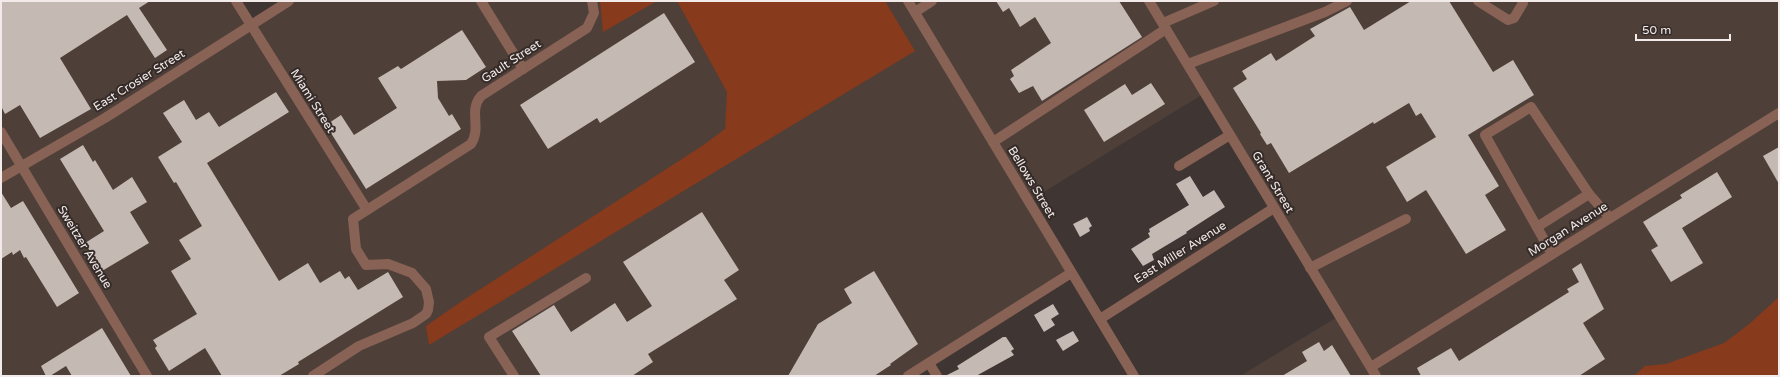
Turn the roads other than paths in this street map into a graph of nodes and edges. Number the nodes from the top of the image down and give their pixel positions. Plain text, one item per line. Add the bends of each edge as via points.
1 (236, 1) edge
2 (289, 1) edge
3 (481, 1) edge
4 (592, 1) edge
5 (908, 1) edge
6 (932, 1) edge
7 (1149, 1) edge
8 (1214, 1) edge
9 (1347, 1) edge
10 (1478, 1) edge
11 (1522, 1) edge
12 (915, 12) junction
13 (252, 25) junction
14 (1164, 26) junction
15 (1188, 64) junction
16 (523, 69) junction
17 (1779, 113) edge
18 (1, 132) edge
19 (1230, 135) junction
20 (993, 142) junction
21 (22, 166) junction
22 (1179, 166) dead end
23 (1, 178) edge
24 (1589, 194) junction
25 (1274, 208) junction
26 (369, 209) junction
27 (1406, 218) dead end
28 (1610, 218) junction
29 (1537, 227) junction
30 (1552, 254) junction
31 (1310, 268) junction
32 (1071, 272) junction
33 (586, 278) dead end
34 (1100, 319) junction
35 (929, 363) junction
36 (1374, 372) edge
37 (147, 376) edge
38 (313, 376) edge
39 (514, 376) edge
40 (908, 376) edge
41 (938, 376) edge
42 (1134, 376) edge

1 - 13 street, Miami Street
2 - 13 street, East Crosier Street
3 - 16 street
4 - 16 street, Gault Street via 594,8 587,28
5 - 12 street, Bellows Street
6 - 12 street
7 - 14 street, Grant Street
8 - 14 street
9 - 15 street via 1325,12
10 - 11 street via 1508,20 1514,18
12 - 20 street, Bellows Street
13 - 21 street, East Crosier Street via 105,118
13 - 26 street, Miami Street
14 - 15 street, Grant Street
14 - 20 street
15 - 19 street, Grant Street
16 - 26 street, Gault Street via 477,100 474,108 477,129 471,144
17 - 28 street, Morgan Avenue
18 - 21 street, Sweitzer Avenue
19 - 22 street
19 - 25 street, Grant Street
20 - 32 street, Bellows Street
21 - 23 street, East Crosier Street
21 - 37 street, Sweitzer Avenue
24 - 28 street
24 - 29 street
24 - 29 street via 1530,107 1485,135
25 - 31 street, Grant Street
25 - 34 street, East Miller Avenue
26 - 38 street via 353,219 356,249 366,265 388,264 412,274 426,289 428,310 413,323 359,346
27 - 31 street
28 - 30 street, Morgan Avenue
29 - 30 street
30 - 36 street, Morgan Avenue
31 - 36 street, Grant Street
32 - 34 street, Bellows Street
32 - 35 street
33 - 39 street via 489,338
34 - 42 street, Bellows Street
35 - 40 street
35 - 41 street

